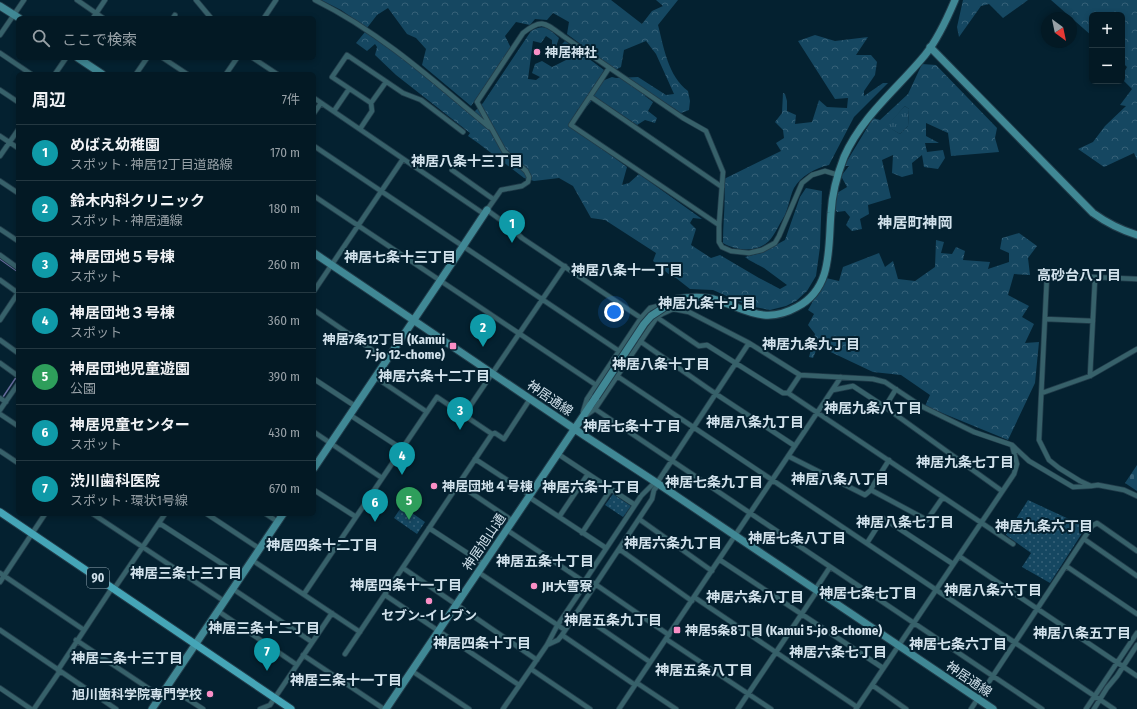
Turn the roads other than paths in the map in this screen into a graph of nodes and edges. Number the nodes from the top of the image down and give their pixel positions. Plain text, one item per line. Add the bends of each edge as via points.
1 (24, 0) edge
2 (77, 0) edge
3 (105, 0) edge
4 (196, 0) edge
5 (276, 0) edge
6 (316, 0) edge
7 (955, 0) edge
8 (0, 6) edge
9 (96, 13) junction
10 (16, 16) edge
11 (94, 16) edge
12 (100, 16) edge
13 (210, 16) edge
14 (265, 16) edge
15 (0, 35) edge
16 (930, 48) junction
17 (0, 53) edge
18 (65, 60) edge
19 (81, 60) edge
20 (146, 60) edge
21 (166, 60) edge
22 (236, 60) edge
23 (256, 60) edge
24 (609, 68) junction
25 (28, 72) edge
26 (56, 72) edge
27 (99, 72) edge
28 (137, 72) edge
29 (184, 72) edge
30 (227, 72) edge
31 (274, 72) edge
32 (386, 82) junction
33 (349, 89) junction
34 (0, 90) edge
35 (591, 97) junction
36 (316, 99) edge
37 (16, 101) edge
38 (321, 103) junction
39 (371, 104) junction
40 (316, 110) edge
41 (334, 111) junction
42 (360, 129) junction
43 (492, 130) junction
44 (463, 132) dead end
45 (16, 133) edge
46 (0, 136) edge
47 (10, 142) junction
48 (16, 146) edge
49 (316, 147) edge
50 (0, 156) edge
51 (403, 159) junction
52 (452, 170) dead end
53 (838, 174) junction
54 (0, 181) edge
55 (722, 187) junction
56 (16, 192) edge
57 (381, 192) junction
58 (316, 197) edge
59 (494, 199) junction
60 (485, 212) junction
61 (358, 225) junction
62 (719, 225) junction
63 (0, 229) edge
64 (1137, 235) edge
65 (16, 240) edge
66 (462, 247) junction
67 (316, 254) edge
68 (0, 255) edge
69 (332, 265) junction
70 (565, 266) junction
71 (16, 267) edge
72 (1095, 278) junction
73 (1137, 279) edge
74 (0, 280) edge
75 (440, 281) junction
76 (316, 288) edge
77 (16, 292) edge
78 (16, 296) edge
79 (542, 300) junction
80 (674, 309) junction
81 (316, 311) edge
82 (647, 311) junction
83 (657, 317) junction
84 (1, 318) edge
85 (641, 318) junction
86 (1045, 319) junction
87 (414, 320) junction
88 (1093, 321) junction
89 (520, 333) junction
90 (630, 335) junction
91 (0, 340) edge
92 (641, 342) junction
93 (749, 343) junction
94 (1137, 349) edge
95 (16, 352) edge
96 (619, 352) junction
97 (387, 360) junction
98 (0, 363) edge
99 (736, 363) junction
100 (492, 373) junction
101 (16, 375) edge
102 (800, 375) junction
103 (617, 376) junction
104 (1090, 376) junction
105 (375, 377) junction
106 (841, 377) junction
107 (316, 380) edge
108 (596, 386) junction
109 (16, 388) edge
110 (896, 389) junction
111 (832, 390) junction
112 (788, 393) junction
113 (1042, 393) junction
114 (716, 394) junction
115 (0, 398) edge
116 (530, 399) junction
117 (6, 402) junction
118 (356, 406) junction
119 (885, 407) junction
120 (595, 409) junction
121 (0, 410) edge
122 (427, 412) junction
123 (818, 412) junction
124 (0, 414) edge
125 (350, 415) junction
126 (464, 415) junction
127 (580, 420) junction
128 (16, 425) edge
129 (694, 427) junction
130 (575, 429) junction
131 (316, 433) edge
132 (492, 434) junction
133 (331, 443) junction
134 (1012, 445) junction
135 (795, 446) junction
136 (402, 449) junction
137 (0, 451) edge
138 (558, 454) junction
139 (788, 456) junction
140 (475, 459) junction
141 (889, 460) junction
142 (672, 461) junction
143 (16, 462) edge
144 (316, 465) edge
145 (588, 474) junction
146 (382, 478) junction
147 (773, 479) junction
148 (657, 483) junction
149 (458, 484) junction
150 (1091, 486) junction
151 (611, 489) junction
152 (871, 490) junction
153 (316, 491) edge
154 (1002, 491) junction
155 (530, 496) junction
156 (1137, 496) edge
157 (943, 497) junction
158 (635, 505) junction
159 (0, 512) edge
160 (751, 513) junction
161 (44, 516) edge
162 (96, 516) edge
163 (162, 516) edge
164 (211, 516) edge
165 (269, 516) edge
166 (282, 516) edge
167 (356, 517) junction
168 (559, 517) junction
169 (639, 519) junction
170 (513, 521) junction
171 (278, 522) junction
172 (981, 522) junction
173 (159, 523) junction
174 (429, 528) junction
175 (507, 530) junction
176 (582, 533) junction
177 (32, 534) junction
178 (736, 536) junction
179 (1084, 539) junction
180 (868, 544) junction
181 (1013, 544) dead end
182 (142, 548) junction
183 (606, 548) junction
184 (260, 549) junction
185 (619, 549) junction
186 (1137, 551) edge
187 (959, 556) junction
188 (252, 560) junction
189 (720, 560) junction
190 (484, 564) junction
191 (953, 564) junction
192 (1066, 566) junction
193 (403, 568) junction
194 (830, 568) junction
195 (712, 571) junction
196 (478, 572) junction
197 (2, 574) edge
198 (241, 576) junction
199 (1137, 576) edge
200 (586, 581) junction
201 (0, 582) edge
202 (596, 584) junction
203 (113, 589) junction
204 (233, 589) junction
205 (936, 589) junction
206 (816, 591) junction
207 (304, 594) junction
208 (385, 595) junction
209 (693, 599) junction
210 (224, 601) junction
211 (456, 604) junction
212 (1038, 609) junction
213 (218, 611) junction
214 (577, 612) junction
215 (332, 613) junction
216 (802, 614) junction
217 (1137, 614) edge
218 (914, 623) junction
219 (557, 626) junction
220 (0, 630) edge
221 (84, 630) junction
222 (438, 631) junction
223 (360, 632) junction
224 (563, 633) junction
225 (1137, 633) edge
226 (668, 637) junction
227 (76, 640) junction
228 (312, 642) junction
229 (1016, 643) junction
230 (195, 644) junction
231 (547, 645) junction
232 (1137, 645) edge
233 (898, 646) junction
234 (776, 652) junction
235 (346, 654) dead end
236 (303, 655) junction
237 (537, 660) junction
238 (650, 662) junction
239 (1117, 663) junction
240 (297, 665) junction
241 (1123, 667) junction
242 (883, 668) junction
243 (531, 669) junction
244 (59, 670) junction
245 (412, 671) junction
246 (993, 676) junction
247 (1137, 676) edge
248 (636, 684) junction
249 (520, 685) junction
250 (872, 685) junction
251 (167, 686) junction
252 (0, 688) edge
253 (748, 694) junction
254 (160, 696) junction
255 (1095, 696) junction
256 (275, 698) junction
257 (978, 699) junction
258 (1100, 699) junction
259 (270, 707) edge
260 (857, 708) edge
261 (33, 709) edge
262 (116, 709) edge
263 (152, 709) edge
264 (202, 709) edge
265 (260, 709) edge
266 (291, 709) edge
267 (385, 709) edge
268 (469, 709) edge
269 (503, 709) edge
270 (590, 709) edge
271 (619, 709) edge
272 (676, 709) edge
273 (738, 709) edge
274 (771, 709) edge
275 (906, 709) edge
276 (971, 709) edge
277 (993, 709) edge
278 (1042, 709) edge
279 (1086, 709) edge
280 (1094, 709) edge
281 (1114, 709) edge

1 - 10 street
2 - 9 street
3 - 9 street
4 - 13 street
5 - 14 street
6 - 43 street via 405,57
7 - 16 street
8 - 10 street
9 - 11 street
9 - 12 street
10 - 15 street
16 - 53 street via 864,123
16 - 64 street via 1093,213 1125,232
17 - 25 street
18 - 26 street
19 - 27 street
20 - 28 street
21 - 29 street
22 - 30 street
23 - 31 street
24 - 35 street
24 - 43 street via 548,25 539,23 532,26 523,33 479,99 479,106
24 - 55 street via 706,131 723,172
32 - 33 street via 347,55 332,77
32 - 39 street
32 - 44 street via 403,93 421,100
33 - 39 street
33 - 41 street
34 - 37 street
35 - 55 street
35 - 62 street via 571,125
36 - 38 street
38 - 40 street
38 - 41 street
39 - 42 street via 372,111
41 - 42 street
42 - 51 street
43 - 59 street via 504,151 529,177 528,182 522,186 501,190
45 - 47 street
46 - 47 street
47 - 48 street
47 - 50 street
49 - 57 street
51 - 57 street
51 - 60 street
52 - 59 street
53 - 62 street via 825,171 812,174 802,183 775,243 762,250 749,253 722,247
53 - 127 street, 神居旭山通, bridge via 833,192 829,251 824,276 810,298 788,311 766,315 752,313 713,299 677,299 651,316 644,324
54 - 56 street
55 - 62 street
57 - 61 street
57 - 66 street
58 - 61 street
59 - 60 street
60 - 66 street
60 - 70 street
61 - 69 street
61 - 75 street
63 - 65 street
66 - 75 street
66 - 79 street
67 - 69 street, 神居通線
68 - 71 street
69 - 76 street
69 - 87 street, 神居通線
70 - 79 street
70 - 85 street
72 - 73 street
72 - 86 street via 1047,275
72 - 88 street
74 - 77 street
75 - 87 street
75 - 89 street
78 - 84 street
79 - 89 street
79 - 96 street
80 - 82 street via 658,306
80 - 83 street
80 - 93 street via 689,312
81 - 97 street
82 - 83 street
82 - 85 street
83 - 92 street
83 - 99 street via 699,346 707,346
85 - 90 street
86 - 88 street
86 - 113 street
87 - 97 street
87 - 100 street, 神居通線
88 - 104 street
89 - 100 street
89 - 108 street
90 - 92 street
90 - 96 street
91 - 95 street
92 - 103 street
92 - 114 street
93 - 99 street
93 - 102 street
94 - 104 street
96 - 108 street
97 - 105 street
98 - 101 street
99 - 112 street via 783,393
99 - 114 street
100 - 116 street, 神居通線
100 - 126 street
102 - 106 street
102 - 112 street
103 - 120 street
103 - 129 street
104 - 113 street
105 - 118 street
105 - 122 street
106 - 110 street via 873,379 885,382
106 - 111 street
107 - 118 street
108 - 127 street via 587,399
109 - 117 street
110 - 119 street
110 - 134 street via 921,406
111 - 119 street via 853,386
111 - 123 street
112 - 123 street
113 - 150 street via 1039,440 1044,451 1049,460 1059,468
114 - 129 street
114 - 135 street
115 - 117 street
116 - 130 street, 神居通線
116 - 132 street via 504,439 495,433
117 - 121 street
118 - 125 street
119 - 154 street
120 - 127 street
120 - 142 street
122 - 126 street via 437,397
122 - 136 street
123 - 135 street
123 - 141 street
124 - 128 street
125 - 133 street
125 - 136 street
126 - 132 street
127 - 130 street, 神居旭山通
129 - 142 street
129 - 147 street
130 - 138 street, 神居旭山通
130 - 148 street, 神居通線
131 - 133 street
132 - 140 street
133 - 144 street
133 - 146 street
134 - 150 street via 1029,461 1073,487
134 - 154 street via 1016,464 1014,474
135 - 139 street
136 - 146 street
137 - 143 street
138 - 145 street
138 - 155 street, 神居旭山通
139 - 147 street
139 - 152 street via 865,495
140 - 149 street
140 - 155 street
141 - 152 street
141 - 157 street
142 - 148 street
142 - 160 street
145 - 151 street
145 - 168 street
146 - 167 street
147 - 160 street
147 - 180 street
148 - 158 street via 641,496
148 - 169 street via 652,499
148 - 178 street, 神居通線
149 - 170 street
149 - 174 street
150 - 156 street via 1124,490
151 - 158 street
151 - 176 street
152 - 157 street via 927,520
153 - 167 street
154 - 172 street
155 - 168 street
155 - 170 street, 神居旭山通
157 - 172 street
158 - 183 street
159 - 177 main road, 90
160 - 178 street
160 - 194 street
161 - 177 street
162 - 182 street
163 - 173 street
164 - 184 street
165 - 171 street
166 - 171 street
167 - 207 street
168 - 176 street
169 - 185 street
169 - 195 street
170 - 175 street, 神居旭山通
171 - 184 street
172 - 181 street
172 - 187 street
173 - 182 street
173 - 198 street
174 - 190 street
174 - 193 street
175 - 190 street, 神居旭山通
175 - 200 street
176 - 183 street
177 - 197 street
177 - 203 main road, 90
178 - 189 street
178 - 206 street, 神居通線
179 - 186 street via 1097,523
179 - 192 street
179 - 199 street
180 - 191 street via 883,518
180 - 205 street
182 - 203 street
182 - 210 street
183 - 200 street
184 - 188 street
185 - 202 street
185 - 209 street
187 - 191 street
187 - 212 street
188 - 198 street
188 - 207 street
189 - 195 street
189 - 216 street
190 - 196 street, 神居旭山通
191 - 205 street
192 - 212 street
192 - 217 street
193 - 208 street
193 - 211 street
194 - 206 street
194 - 218 street
195 - 209 street
196 - 211 street, 神居旭山通
196 - 219 street
197 - 201 street
197 - 221 street
198 - 204 street
200 - 202 street
200 - 219 street
202 - 214 street
202 - 226 street
203 - 221 street
203 - 230 main road, 90
204 - 210 street
204 - 228 street
205 - 218 street
205 - 229 street
206 - 216 street
206 - 233 street, 神居通線
207 - 215 street
208 - 222 street
208 - 223 street
209 - 226 street
209 - 234 street
210 - 213 street
211 - 222 street, 神居旭山通
211 - 237 street
212 - 229 street
212 - 239 street
213 - 230 street
213 - 240 street
214 - 224 street
214 - 238 street
215 - 223 street
215 - 228 street
216 - 234 street
216 - 242 street
218 - 233 street
218 - 246 street
219 - 224 street
219 - 231 street
220 - 244 street
221 - 227 street
222 - 245 street, 神居旭山通
222 - 249 street
223 - 235 street
224 - 231 street via 558,640
224 - 248 street
225 - 239 street
226 - 238 street
226 - 253 street
227 - 244 street
227 - 254 street
228 - 236 street
229 - 246 street
229 - 255 street
230 - 251 street
230 - 256 main road, 90
231 - 237 street
232 - 241 street
233 - 242 street
233 - 257 street, 神居通線
234 - 253 street
234 - 260 street
236 - 240 street
236 - 267 street
237 - 243 street
238 - 248 street
239 - 241 street
239 - 255 street
240 - 256 street
241 - 247 street
241 - 258 street
242 - 250 street
243 - 249 street
243 - 270 street
244 - 261 street
244 - 262 street
245 - 267 street, 神居旭山通
245 - 268 street
246 - 257 street
246 - 278 street
248 - 271 street
248 - 272 street
249 - 269 street
250 - 260 street
250 - 275 street
251 - 254 street
251 - 264 street
252 - 261 street
253 - 273 street
253 - 274 street
254 - 263 street
255 - 258 street
255 - 279 street
256 - 259 street
256 - 266 main road, 90
257 - 276 street
257 - 277 street, 神居通線
258 - 280 street
258 - 281 street
259 - 265 street

